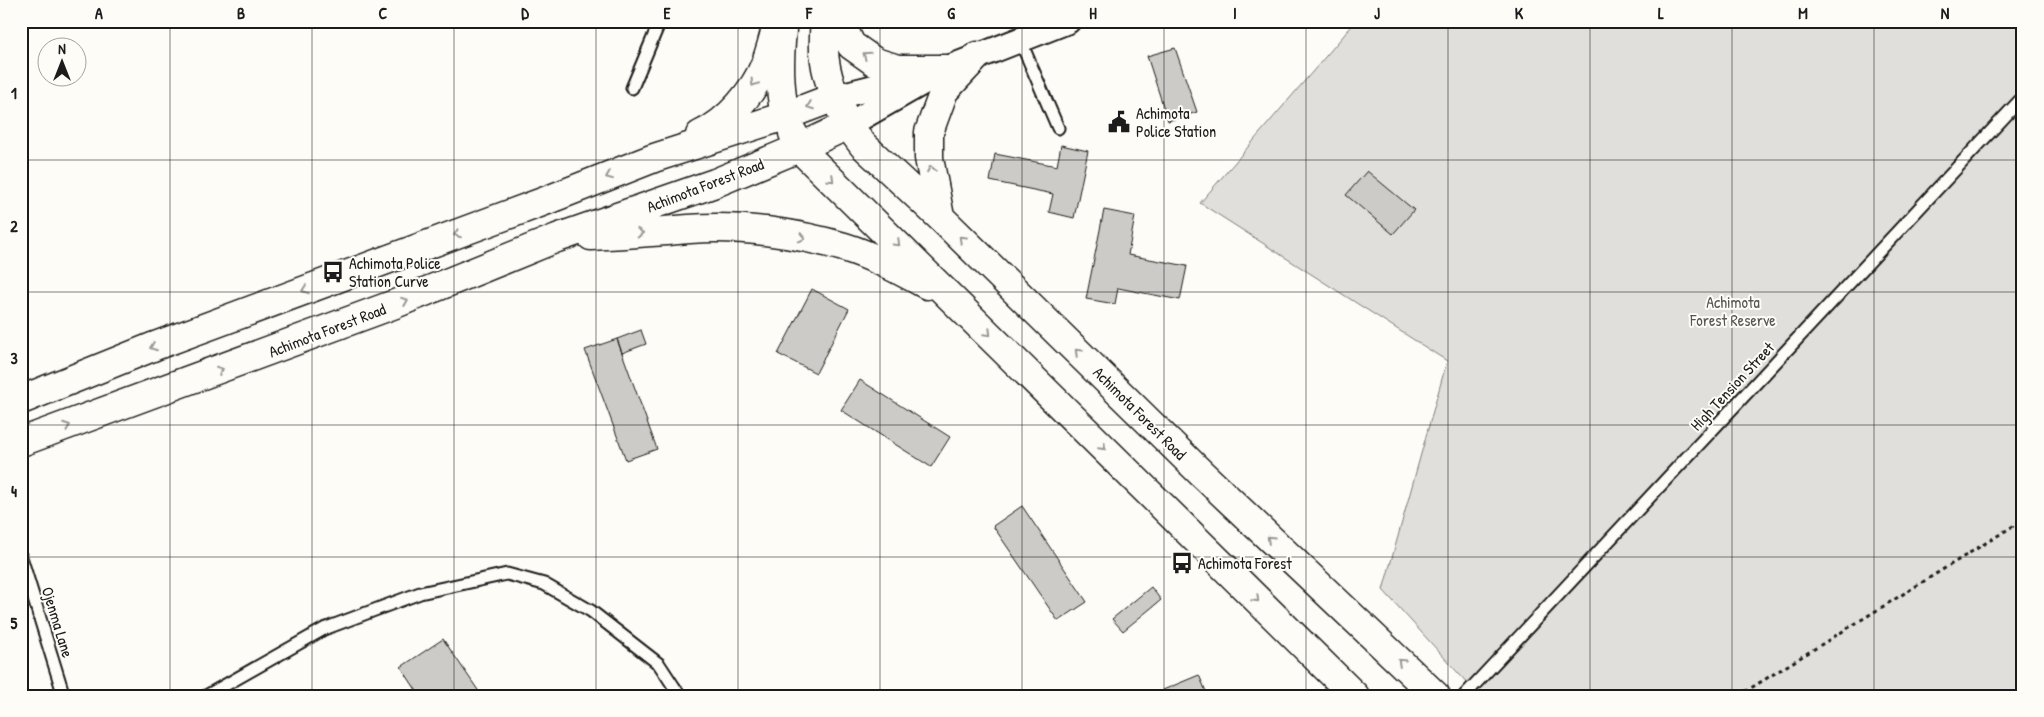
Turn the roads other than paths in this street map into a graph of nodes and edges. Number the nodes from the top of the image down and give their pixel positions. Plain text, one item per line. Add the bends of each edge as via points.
1 (660, 21) edge
2 (778, 21) edge
3 (783, 21) edge
4 (826, 21) edge
5 (840, 21) edge
6 (1068, 21) edge
7 (1020, 40) junction
8 (977, 56) junction
9 (946, 69) junction
10 (632, 88) dead end
11 (835, 96) junction
12 (2023, 97) edge
13 (785, 116) junction
14 (848, 125) junction
15 (1058, 128) dead end
16 (800, 148) junction
17 (654, 158) junction
18 (940, 217) junction
19 (557, 238) junction
20 (953, 298) junction
21 (21, 400) edge
22 (21, 442) edge
23 (21, 557) edge
24 (64, 696) edge
25 (206, 696) edge
26 (680, 696) edge
27 (1355, 696) edge
28 (1436, 696) edge
29 (1464, 696) edge

1 - 10 lane
2 -> 17 main road via 766,62 736,107 712,129
3 - 13 main road via 778,62
4 - 11 main road, Achimota Forest Road via 826,74
9 -> 5 main road via 898,69 875,62 851,45
6 - 7 street
7 - 8 street
7 - 15 lane
8 - 9 street
18 -> 8 main road via 929,158 929,132 944,91
9 - 11 street
9 - 14 street
11 -> 13 main road
11 - 14 main road, Achimota Forest Road
12 - 29 lane, High Tension Street
13 - 16 main road
13 - 17 main road
14 - 16 main road, Achimota Forest Road
14 - 18 main road, Achimota Forest Road via 863,146
16 - 19 main road, Achimota Forest Road via 715,183
16 -> 20 main road
17 -> 21 main road
28 -> 18 main road, Achimota Forest Road via 1201,473
19 -> 20 main road via 690,229 745,230 794,236 845,248 901,271
22 -> 19 main road, Achimota Forest Road via 396,304
20 -> 27 main road
23 - 24 lane, Ojenma Lane
25 - 26 lane via 324,629 420,593 507,574 544,584 591,611 659,664

